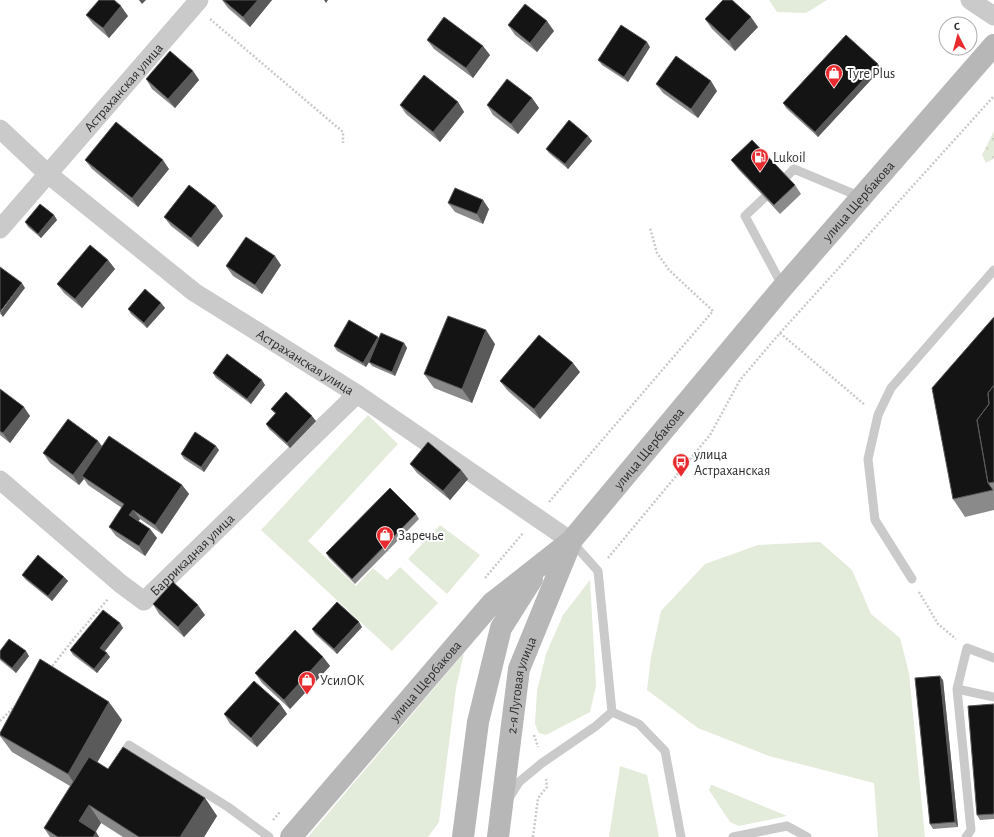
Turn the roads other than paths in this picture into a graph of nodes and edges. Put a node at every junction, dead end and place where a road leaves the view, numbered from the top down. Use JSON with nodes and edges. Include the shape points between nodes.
{"nodes":[{"id":1,"x":970,"y":0,"type":"edge"},
{"id":2,"x":197,"y":3,"type":"edge"},
{"id":3,"x":994,"y":16,"type":"edge"},
{"id":4,"x":994,"y":45,"type":"edge"},
{"id":5,"x":0,"y":129,"type":"edge"},
{"id":6,"x":48,"y":174,"type":"junction"},
{"id":7,"x":786,"y":177,"type":"edge"},
{"id":8,"x":861,"y":197,"type":"junction"},
{"id":9,"x":765,"y":198,"type":"edge"},
{"id":10,"x":0,"y":229,"type":"edge"},
{"id":11,"x":994,"y":270,"type":"edge"},
{"id":12,"x":783,"y":287,"type":"junction"},
{"id":13,"x":357,"y":394,"type":"junction"},
{"id":14,"x":0,"y":480,"type":"edge"},
{"id":15,"x":571,"y":541,"type":"junction"},
{"id":16,"x":540,"y":566,"type":"junction"},
{"id":17,"x":912,"y":579,"type":"road end"},
{"id":18,"x":994,"y":658,"type":"edge"},
{"id":19,"x":957,"y":689,"type":"junction"},
{"id":20,"x":994,"y":697,"type":"edge"},
{"id":21,"x":612,"y":712,"type":"junction"},
{"id":22,"x":116,"y":767,"type":"edge"},
{"id":23,"x":502,"y":811,"type":"junction"},
{"id":24,"x":266,"y":834,"type":"edge"},
{"id":25,"x":291,"y":837,"type":"edge"},
{"id":26,"x":463,"y":837,"type":"edge"},
{"id":27,"x":498,"y":837,"type":"edge"},
{"id":28,"x":681,"y":837,"type":"edge"},
{"id":29,"x":733,"y":837,"type":"edge"},
{"id":30,"x":807,"y":837,"type":"edge"},
{"id":31,"x":966,"y":837,"type":"edge"}],
"edges":[{"from":1,"to":3,"type":"street"},
{"from":2,"to":6,"type":"street","name":"Астраханская улица"},
{"from":4,"to":8,"type":"main road","name":"улица Щербакова"},
{"from":5,"to":6,"type":"street","name":"Астраханская улица"},
{"from":6,"to":10,"type":"street","name":"Астраханская улица"},
{"from":6,"to":13,"type":"street","name":"Астраханская улица","via":[[194,292]]},
{"from":7,"to":8,"type":"lane","via":[[794,169]]},
{"from":8,"to":12,"type":"main road","name":"улица Щербакова"},
{"from":9,"to":12,"type":"lane","via":[[745,216]]},
{"from":11,"to":17,"type":"lane","via":[[891,388],[878,415],[868,459],[874,520]]},
{"from":12,"to":15,"type":"main road","name":"улица Щербакова"},
{"from":13,"to":14,"type":"street","name":"Баррикадная улица","via":[[144,601]]},
{"from":13,"to":15,"type":"street","name":"Астраханская улица"},
{"from":15,"to":16,"type":"main road","name":"улица Щербакова"},
{"from":15,"to":21,"type":"lane","via":[[598,571]]},
{"from":15,"to":23,"type":"main road","name":"2-я Луговая улица","via":[[519,670]]},
{"from":16,"to":25,"type":"main road","name":"улица Щербакова","via":[[492,603]]},
{"from":16,"to":26,"type":"main road","via":[[501,628],[478,722]]},
{"from":18,"to":19,"type":"lane","via":[[967,648]]},
{"from":19,"to":20,"type":"lane"},
{"from":19,"to":31,"type":"lane","via":[[971,830]]},
{"from":21,"to":23,"type":"lane","via":[[519,782]]},
{"from":21,"to":28,"type":"lane","via":[[639,724],[665,751]]},
{"from":22,"to":24,"type":"lane","via":[[130,745]]},
{"from":23,"to":27,"type":"main road","name":"2-я Луговая улица"},
{"from":29,"to":30,"type":"lane","via":[[787,826]]}]}
